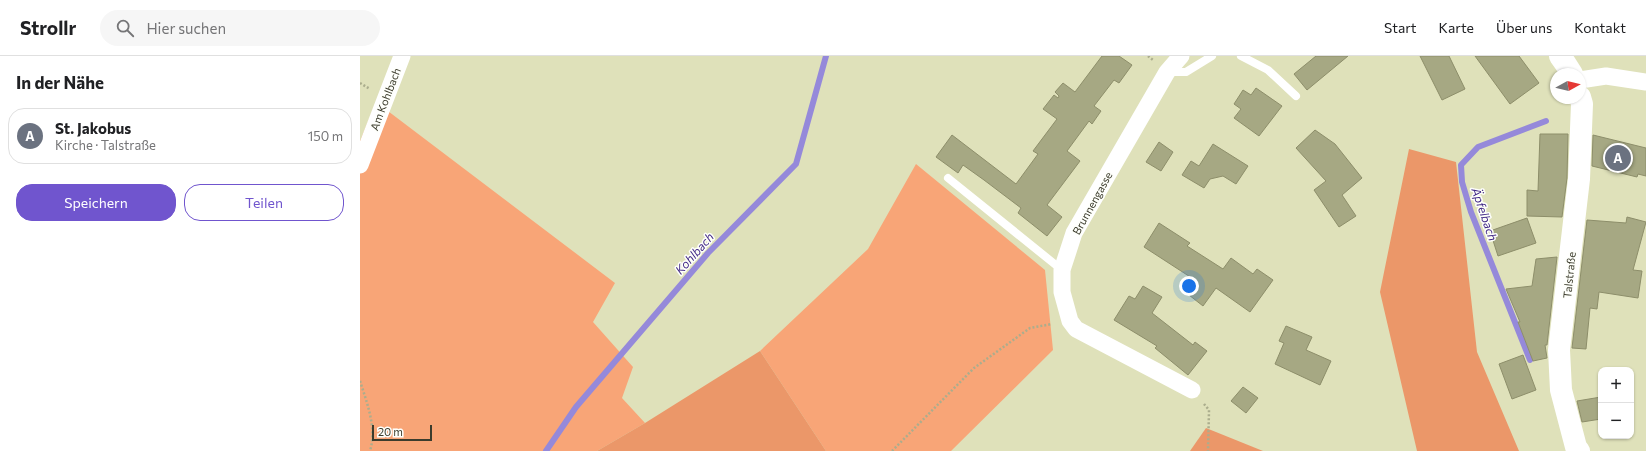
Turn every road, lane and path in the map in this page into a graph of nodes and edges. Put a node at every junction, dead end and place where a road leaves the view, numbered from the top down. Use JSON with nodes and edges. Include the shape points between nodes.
{"nodes":[{"id":1,"x":402,"y":56,"type":"edge"},
{"id":2,"x":1181,"y":56,"type":"edge"},
{"id":3,"x":1212,"y":56,"type":"edge"},
{"id":4,"x":1242,"y":56,"type":"edge"},
{"id":5,"x":1560,"y":56,"type":"edge"},
{"id":6,"x":1569,"y":68,"type":"edge"},
{"id":7,"x":1167,"y":72,"type":"junction"},
{"id":8,"x":1586,"y":79,"type":"edge"},
{"id":9,"x":1646,"y":82,"type":"edge"},
{"id":10,"x":1296,"y":96,"type":"dead end"},
{"id":11,"x":1582,"y":104,"type":"edge"},
{"id":12,"x":360,"y":165,"type":"edge"},
{"id":13,"x":948,"y":178,"type":"dead end"},
{"id":14,"x":1062,"y":270,"type":"junction"},
{"id":15,"x":1070,"y":321,"type":"junction"},
{"id":16,"x":360,"y":381,"type":"edge"},
{"id":17,"x":1192,"y":390,"type":"joint"},
{"id":18,"x":370,"y":451,"type":"edge"},
{"id":19,"x":892,"y":451,"type":"edge"},
{"id":20,"x":1208,"y":451,"type":"edge"},
{"id":21,"x":1579,"y":451,"type":"edge"}],
"edges":[{"from":1,"to":12,"type":"street","name":"Am Kohlbach"},
{"from":2,"to":7,"type":"street","name":"Brunnengasse"},
{"from":3,"to":7,"type":"lane","via":[[1186,72]]},
{"from":4,"to":10,"type":"lane","via":[[1268,70]]},
{"from":5,"to":6,"type":"street"},
{"from":7,"to":14,"type":"street","name":"Brunnengasse","via":[[1074,233]]},
{"from":8,"to":9,"type":"street","via":[[1606,76]]},
{"from":11,"to":21,"type":"street","name":"Talstraße","via":[[1579,179],[1559,350],[1560,390]]},
{"from":13,"to":14,"type":"lane"},
{"from":14,"to":15,"type":"street","name":"Brunnengasse","via":[[1062,292]]},
{"from":15,"to":17,"type":"street","via":[[1076,329]]},
{"from":15,"to":19,"type":"path","via":[[1030,328],[974,368]]},
{"from":16,"to":18,"type":"path","via":[[370,410],[373,441]]},
{"from":17,"to":20,"type":"path","via":[[1209,410]]}]}
